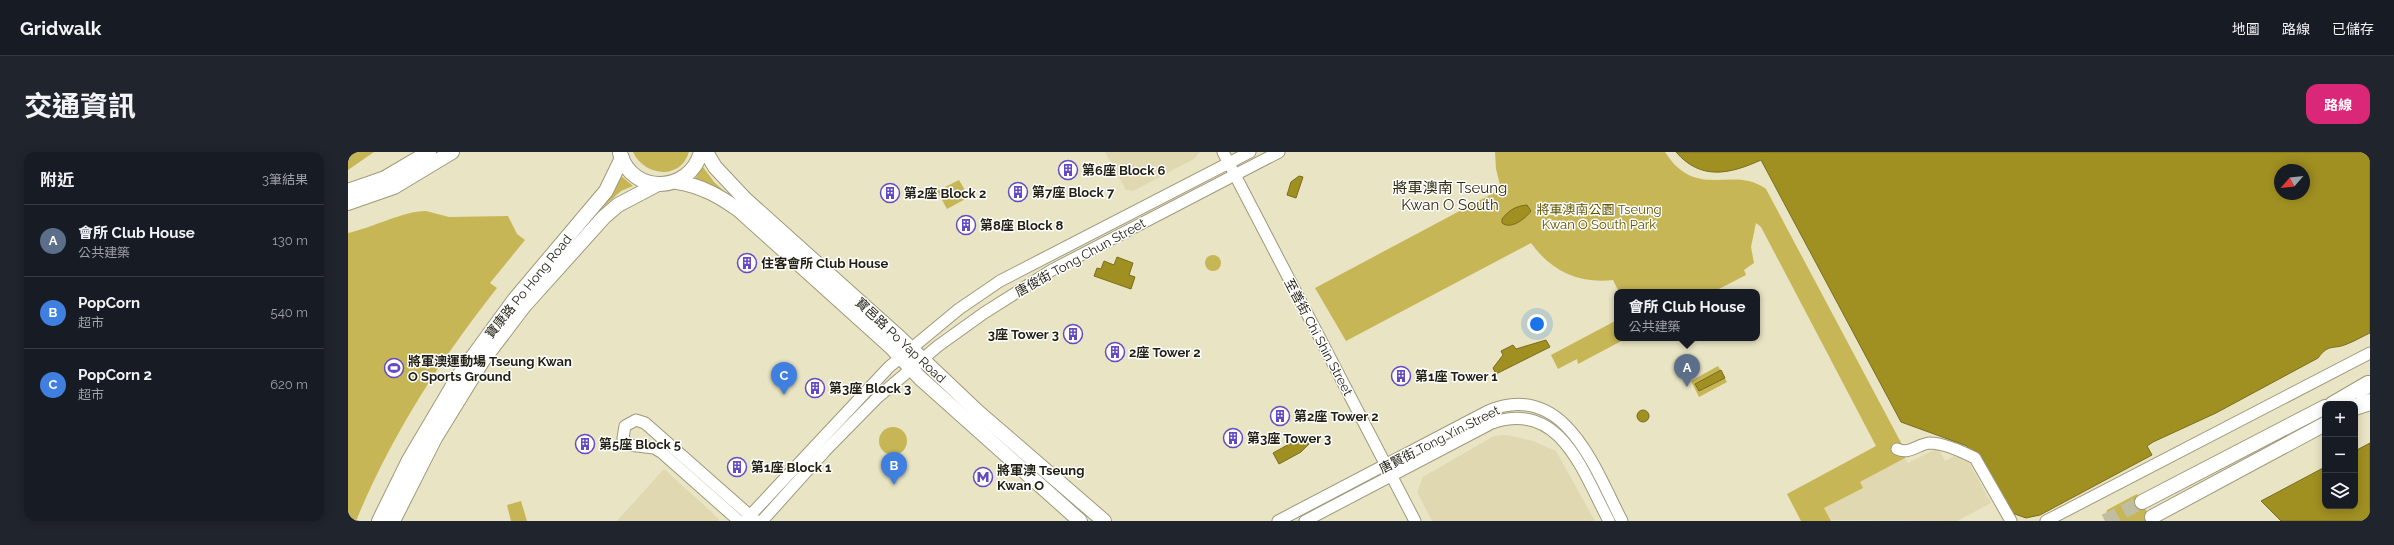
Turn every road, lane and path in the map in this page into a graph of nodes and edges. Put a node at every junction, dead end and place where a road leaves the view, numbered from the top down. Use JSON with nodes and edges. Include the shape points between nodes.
{"nodes":[{"id":1,"x":429,"y":152,"type":"edge"},
{"id":2,"x":452,"y":152,"type":"edge"},
{"id":3,"x":700,"y":152,"type":"edge"},
{"id":4,"x":706,"y":152,"type":"edge"},
{"id":5,"x":1223,"y":152,"type":"edge"},
{"id":6,"x":1250,"y":152,"type":"edge"},
{"id":7,"x":1279,"y":152,"type":"edge"},
{"id":8,"x":621,"y":155,"type":"edge"},
{"id":9,"x":1228,"y":163,"type":"junction"},
{"id":10,"x":1234,"y":175,"type":"junction"},
{"id":11,"x":677,"y":182,"type":"junction"},
{"id":12,"x":656,"y":185,"type":"junction"},
{"id":13,"x":348,"y":191,"type":"edge"},
{"id":14,"x":348,"y":203,"type":"edge"},
{"id":15,"x":1000,"y":281,"type":"junction"},
{"id":16,"x":1000,"y":302,"type":"junction"},
{"id":17,"x":905,"y":352,"type":"junction"},
{"id":18,"x":2370,"y":353,"type":"edge"},
{"id":19,"x":922,"y":359,"type":"junction"},
{"id":20,"x":910,"y":368,"type":"junction"},
{"id":21,"x":2367,"y":388,"type":"edge"},
{"id":22,"x":2339,"y":401,"type":"edge"},
{"id":23,"x":2358,"y":402,"type":"edge"},
{"id":24,"x":2370,"y":402,"type":"edge"},
{"id":25,"x":2358,"y":405,"type":"edge"},
{"id":26,"x":2322,"y":410,"type":"edge"},
{"id":27,"x":2322,"y":426,"type":"edge"},
{"id":28,"x":1897,"y":449,"type":"dead end"},
{"id":29,"x":1385,"y":465,"type":"junction"},
{"id":30,"x":1391,"y":476,"type":"junction"},
{"id":31,"x":2142,"y":502,"type":"tunnel mouth"},
{"id":32,"x":2152,"y":517,"type":"dead end"},
{"id":33,"x":750,"y":519,"type":"edge"},
{"id":34,"x":379,"y":521,"type":"edge"},
{"id":35,"x":393,"y":521,"type":"edge"},
{"id":36,"x":739,"y":521,"type":"edge"},
{"id":37,"x":762,"y":521,"type":"edge"},
{"id":38,"x":1080,"y":521,"type":"edge"},
{"id":39,"x":1104,"y":521,"type":"edge"},
{"id":40,"x":1278,"y":521,"type":"edge"},
{"id":41,"x":1305,"y":521,"type":"edge"},
{"id":42,"x":1415,"y":521,"type":"edge"},
{"id":43,"x":1609,"y":521,"type":"edge"},
{"id":44,"x":1622,"y":521,"type":"edge"},
{"id":45,"x":2011,"y":521,"type":"edge"},
{"id":46,"x":2046,"y":521,"type":"edge"}],
"edges":[{"from":1,"to":13,"type":"main road","via":[[375,182]]},
{"from":2,"to":14,"type":"main road","via":[[394,187]]},
{"from":3,"to":11,"type":"main road","via":[[690,172]]},
{"from":4,"to":17,"type":"main road","name":"寶邑路 Po Yap Road","via":[[715,167],[745,199]]},
{"from":5,"to":9,"type":"street","name":"至善街 Chi Shin Street"},
{"from":6,"to":9,"type":"street","name":"唐俊街 Tong Chun Street"},
{"from":7,"to":10,"type":"street","name":"唐俊街 Tong Chun Street"},
{"from":8,"to":12,"type":"main road","via":[[635,176]]},
{"from":8,"to":34,"type":"main road","name":"寶康路 Po Hong Road","via":[[606,191],[515,299],[458,377],[409,460]]},
{"from":9,"to":10,"type":"street","name":"至善街 Chi Shin Street"},
{"from":9,"to":15,"type":"street","name":"唐俊街 Tong Chun Street"},
{"from":10,"to":16,"type":"street","name":"唐俊街 Tong Chun Street","via":[[1052,270]]},
{"from":10,"to":29,"type":"street","name":"至善街 Chi Shin Street"},
{"from":11,"to":12,"type":"main road","name":"寶邑路 Po Yap Road"},
{"from":11,"to":17,"type":"main road","name":"寶邑路 Po Yap Road","via":[[697,185],[718,195],[739,210]]},
{"from":12,"to":35,"type":"main road","name":"寶康路 Po Hong Road","via":[[618,205],[604,217],[504,331],[450,410]]},
{"from":15,"to":16,"type":"street","via":[[1003,294]]},
{"from":15,"to":17,"type":"street","name":"唐俊街 Tong Chun Street","via":[[959,309]]},
{"from":16,"to":19,"type":"street","name":"唐俊街 Tong Chun Street"},
{"from":17,"to":19,"type":"main road","name":"寶邑路 Po Yap Road"},
{"from":17,"to":20,"type":"main road","name":"寶邑路 Po Yap Road"},
{"from":17,"to":33,"type":"street","name":"唐俊街 Tong Chun Street","via":[[840,417]]},
{"from":18,"to":46,"type":"street"},
{"from":19,"to":20,"type":"street","name":"唐俊街 Tong Chun Street"},
{"from":19,"to":39,"type":"main road","name":"寶邑路 Po Yap Road","via":[[978,412]]},
{"from":20,"to":37,"type":"street","name":"唐俊街 Tong Chun Street","via":[[878,396]]},
{"from":20,"to":38,"type":"main road","name":"寶邑路 Po Yap Road"},
{"from":21,"to":22,"type":"main road"},
{"from":21,"to":23,"type":"main road"},
{"from":24,"to":25,"type":"highway"},
{"from":26,"to":31,"type":"main road"},
{"from":27,"to":32,"type":"main road"},
{"from":28,"to":45,"type":"street","via":[[1907,452],[1932,443],[1975,458]]},
{"from":29,"to":30,"type":"street","name":"至善街 Chi Shin Street"},
{"from":29,"to":40,"type":"street","name":"唐賢街 Tong Yin Street"},
{"from":29,"to":44,"type":"street","name":"唐賢街 Tong Yin Street","via":[[1496,408],[1530,406],[1555,415],[1574,433]]},
{"from":30,"to":41,"type":"street","name":"唐賢街 Tong Yin Street"},
{"from":30,"to":42,"type":"street","name":"至善街 Chi Shin Street"},
{"from":30,"to":43,"type":"street","name":"唐賢街 Tong Yin Street","via":[[1492,423],[1506,419],[1528,419],[1548,426],[1564,441]]},
{"from":33,"to":36,"type":"street","via":[[645,423],[636,420],[625,426],[623,438],[629,446],[654,448],[661,452]]}]}
